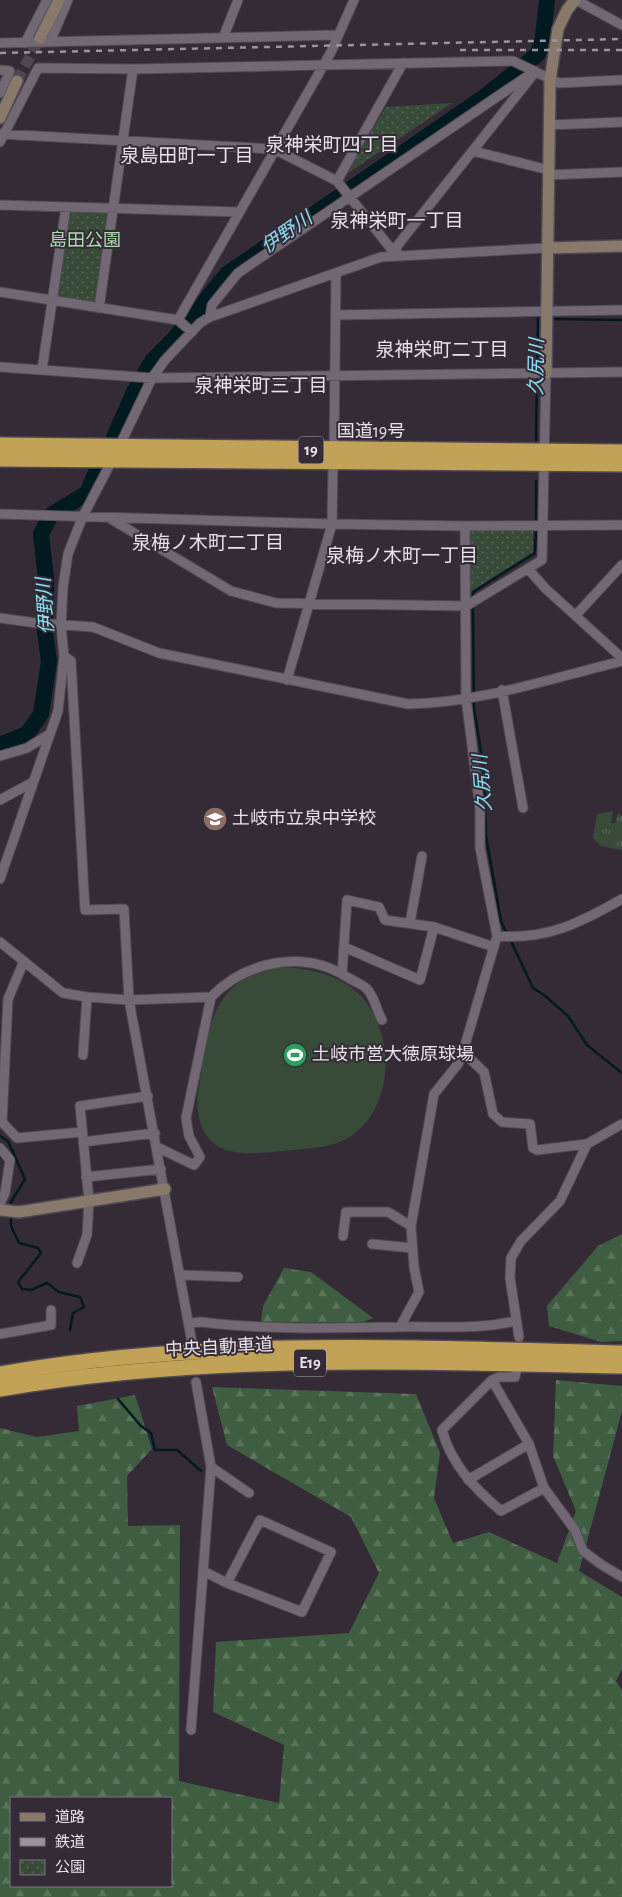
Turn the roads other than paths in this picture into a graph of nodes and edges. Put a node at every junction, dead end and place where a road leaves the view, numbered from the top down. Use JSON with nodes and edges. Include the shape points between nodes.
{"nodes":[{"id":1,"x":47,"y":0,"type":"edge"},
{"id":2,"x":59,"y":0,"type":"edge"},
{"id":3,"x":68,"y":0,"type":"edge"},
{"id":4,"x":238,"y":0,"type":"edge"},
{"id":5,"x":354,"y":0,"type":"edge"},
{"id":6,"x":575,"y":0,"type":"edge"},
{"id":7,"x":622,"y":26,"type":"edge"},
{"id":8,"x":338,"y":35,"type":"junction"},
{"id":9,"x":223,"y":38,"type":"junction"},
{"id":10,"x":45,"y":40,"type":"junction"},
{"id":11,"x":0,"y":43,"type":"edge"},
{"id":12,"x":26,"y":43,"type":"junction"},
{"id":13,"x":403,"y":63,"type":"junction"},
{"id":14,"x":322,"y":64,"type":"junction"},
{"id":15,"x":133,"y":69,"type":"junction"},
{"id":16,"x":0,"y":70,"type":"edge"},
{"id":17,"x":535,"y":71,"type":"junction"},
{"id":18,"x":550,"y":80,"type":"junction"},
{"id":19,"x":622,"y":80,"type":"edge"},
{"id":20,"x":17,"y":81,"type":"tunnel mouth"},
{"id":21,"x":0,"y":93,"type":"edge"},
{"id":22,"x":0,"y":118,"type":"edge"},
{"id":23,"x":622,"y":122,"type":"edge"},
{"id":24,"x":549,"y":125,"type":"junction"},
{"id":25,"x":1,"y":137,"type":"edge"},
{"id":26,"x":123,"y":141,"type":"junction"},
{"id":27,"x":274,"y":149,"type":"junction"},
{"id":28,"x":473,"y":151,"type":"junction"},
{"id":29,"x":548,"y":172,"type":"junction"},
{"id":30,"x":622,"y":172,"type":"edge"},
{"id":31,"x":337,"y":181,"type":"junction"},
{"id":32,"x":349,"y":196,"type":"junction"},
{"id":33,"x":0,"y":205,"type":"edge"},
{"id":34,"x":66,"y":207,"type":"junction"},
{"id":35,"x":114,"y":209,"type":"junction"},
{"id":36,"x":239,"y":212,"type":"junction"},
{"id":37,"x":622,"y":246,"type":"edge"},
{"id":38,"x":547,"y":248,"type":"junction"},
{"id":39,"x":396,"y":255,"type":"junction"},
{"id":40,"x":336,"y":273,"type":"junction"},
{"id":41,"x":0,"y":292,"type":"edge"},
{"id":42,"x":52,"y":301,"type":"junction"},
{"id":43,"x":99,"y":308,"type":"junction"},
{"id":44,"x":622,"y":310,"type":"edge"},
{"id":45,"x":547,"y":312,"type":"junction"},
{"id":46,"x":336,"y":315,"type":"junction"},
{"id":47,"x":210,"y":317,"type":"junction"},
{"id":48,"x":178,"y":320,"type":"junction"},
{"id":49,"x":192,"y":332,"type":"junction"},
{"id":50,"x":0,"y":367,"type":"edge"},
{"id":51,"x":42,"y":370,"type":"junction"},
{"id":52,"x":622,"y":372,"type":"edge"},
{"id":53,"x":546,"y":373,"type":"junction"},
{"id":54,"x":335,"y":376,"type":"junction"},
{"id":55,"x":152,"y":378,"type":"junction"},
{"id":56,"x":0,"y":445,"type":"edge"},
{"id":57,"x":119,"y":448,"type":"junction"},
{"id":58,"x":622,"y":452,"type":"edge"},
{"id":59,"x":333,"y":456,"type":"junction"},
{"id":60,"x":543,"y":457,"type":"junction"},
{"id":61,"x":0,"y":459,"type":"edge"},
{"id":62,"x":112,"y":461,"type":"junction"},
{"id":63,"x":622,"y":464,"type":"edge"},
{"id":64,"x":0,"y":514,"type":"edge"},
{"id":65,"x":82,"y":518,"type":"junction"},
{"id":66,"x":111,"y":519,"type":"junction"},
{"id":67,"x":332,"y":524,"type":"junction"},
{"id":68,"x":544,"y":525,"type":"junction"},
{"id":69,"x":622,"y":525,"type":"edge"},
{"id":70,"x":465,"y":526,"type":"junction"},
{"id":71,"x":622,"y":565,"type":"edge"},
{"id":72,"x":528,"y":569,"type":"junction"},
{"id":73,"x":309,"y":604,"type":"junction"},
{"id":74,"x":466,"y":606,"type":"junction"},
{"id":75,"x":576,"y":615,"type":"junction"},
{"id":76,"x":0,"y":618,"type":"edge"},
{"id":77,"x":57,"y":625,"type":"junction"},
{"id":78,"x":64,"y":656,"type":"junction"},
{"id":79,"x":622,"y":659,"type":"edge"},
{"id":80,"x":287,"y":680,"type":"junction"},
{"id":81,"x":502,"y":690,"type":"junction"},
{"id":82,"x":466,"y":698,"type":"junction"},
{"id":83,"x":48,"y":735,"type":"junction"},
{"id":84,"x":1,"y":756,"type":"edge"},
{"id":85,"x":34,"y":782,"type":"junction"},
{"id":86,"x":0,"y":800,"type":"edge"},
{"id":87,"x":523,"y":808,"type":"dead end"},
{"id":88,"x":422,"y":856,"type":"dead end"},
{"id":89,"x":0,"y":879,"type":"edge"},
{"id":90,"x":622,"y":899,"type":"edge"},
{"id":91,"x":410,"y":923,"type":"junction"},
{"id":92,"x":434,"y":927,"type":"junction"},
{"id":93,"x":504,"y":936,"type":"junction"},
{"id":94,"x":0,"y":942,"type":"edge"},
{"id":95,"x":344,"y":947,"type":"junction"},
{"id":96,"x":494,"y":947,"type":"junction"},
{"id":97,"x":24,"y":961,"type":"junction"},
{"id":98,"x":342,"y":974,"type":"junction"},
{"id":99,"x":211,"y":997,"type":"junction"},
{"id":100,"x":87,"y":998,"type":"junction"},
{"id":101,"x":130,"y":1000,"type":"junction"},
{"id":102,"x":382,"y":1020,"type":"dead end"},
{"id":103,"x":463,"y":1052,"type":"junction"},
{"id":104,"x":84,"y":1055,"type":"dead end"},
{"id":105,"x":148,"y":1096,"type":"junction"},
{"id":106,"x":622,"y":1124,"type":"edge"},
{"id":107,"x":82,"y":1132,"type":"junction"},
{"id":108,"x":155,"y":1133,"type":"junction"},
{"id":109,"x":83,"y":1142,"type":"junction"},
{"id":110,"x":588,"y":1144,"type":"junction"},
{"id":111,"x":157,"y":1147,"type":"junction"},
{"id":112,"x":0,"y":1148,"type":"edge"},
{"id":113,"x":161,"y":1169,"type":"junction"},
{"id":114,"x":86,"y":1177,"type":"junction"},
{"id":115,"x":165,"y":1189,"type":"junction"},
{"id":116,"x":89,"y":1201,"type":"junction"},
{"id":117,"x":1,"y":1209,"type":"edge"},
{"id":118,"x":411,"y":1226,"type":"junction"},
{"id":119,"x":343,"y":1236,"type":"dead end"},
{"id":120,"x":372,"y":1244,"type":"dead end"},
{"id":121,"x":412,"y":1248,"type":"junction"},
{"id":122,"x":78,"y":1263,"type":"dead end"},
{"id":123,"x":181,"y":1275,"type":"junction"},
{"id":124,"x":238,"y":1277,"type":"dead end"},
{"id":125,"x":51,"y":1310,"type":"dead end"},
{"id":126,"x":515,"y":1321,"type":"junction"},
{"id":127,"x":190,"y":1323,"type":"junction"},
{"id":128,"x":400,"y":1327,"type":"junction"},
{"id":129,"x":0,"y":1334,"type":"edge"},
{"id":130,"x":519,"y":1337,"type":"dead end"},
{"id":131,"x":192,"y":1343,"type":"dead end"},
{"id":132,"x":622,"y":1353,"type":"edge"},
{"id":133,"x":622,"y":1366,"type":"edge"},
{"id":134,"x":517,"y":1369,"type":"dead end"},
{"id":135,"x":0,"y":1374,"type":"edge"},
{"id":136,"x":492,"y":1380,"type":"junction"},
{"id":137,"x":196,"y":1382,"type":"dead end"},
{"id":138,"x":0,"y":1390,"type":"edge"},
{"id":139,"x":529,"y":1444,"type":"junction"},
{"id":140,"x":211,"y":1467,"type":"junction"},
{"id":141,"x":468,"y":1480,"type":"junction"},
{"id":142,"x":544,"y":1488,"type":"junction"},
{"id":143,"x":249,"y":1493,"type":"dead end"},
{"id":144,"x":203,"y":1571,"type":"junction"},
{"id":145,"x":622,"y":1577,"type":"edge"},
{"id":146,"x":227,"y":1584,"type":"junction"},
{"id":147,"x":192,"y":1730,"type":"dead end"}],
"edges":[{"from":1,"to":12,"type":"street"},
{"from":2,"to":10,"type":"street"},
{"from":3,"to":10,"type":"street"},
{"from":4,"to":9,"type":"street"},
{"from":5,"to":8,"type":"street"},
{"from":6,"to":7,"type":"street"},
{"from":6,"to":18,"type":"street","via":[[558,29]]},
{"from":8,"to":9,"type":"street"},
{"from":8,"to":14,"type":"street"},
{"from":9,"to":10,"type":"street"},
{"from":10,"to":12,"type":"street"},
{"from":11,"to":12,"type":"street"},
{"from":13,"to":14,"type":"street"},
{"from":13,"to":17,"type":"street","via":[[514,61]]},
{"from":13,"to":31,"type":"street"},
{"from":14,"to":15,"type":"street"},
{"from":14,"to":27,"type":"street"},
{"from":15,"to":25,"type":"street","via":[[38,68]]},
{"from":15,"to":26,"type":"street"},
{"from":16,"to":21,"type":"street","via":[[10,70]]},
{"from":17,"to":18,"type":"street"},
{"from":17,"to":28,"type":"street"},
{"from":17,"to":32,"type":"street"},
{"from":18,"to":19,"type":"street","via":[[559,83]]},
{"from":18,"to":24,"type":"street"},
{"from":20,"to":22,"type":"street"},
{"from":23,"to":24,"type":"street"},
{"from":24,"to":29,"type":"street"},
{"from":25,"to":26,"type":"street"},
{"from":26,"to":27,"type":"street"},
{"from":26,"to":35,"type":"street"},
{"from":27,"to":31,"type":"street"},
{"from":27,"to":36,"type":"street"},
{"from":28,"to":29,"type":"street"},
{"from":28,"to":39,"type":"street","via":[[397,246]]},
{"from":29,"to":30,"type":"street"},
{"from":29,"to":38,"type":"street"},
{"from":31,"to":32,"type":"street"},
{"from":32,"to":39,"type":"street"},
{"from":32,"to":47,"type":"street","via":[[238,273],[212,306]]},
{"from":33,"to":34,"type":"street"},
{"from":34,"to":35,"type":"street"},
{"from":34,"to":42,"type":"street"},
{"from":35,"to":36,"type":"street"},
{"from":35,"to":43,"type":"street"},
{"from":36,"to":48,"type":"street"},
{"from":37,"to":38,"type":"street"},
{"from":38,"to":39,"type":"street"},
{"from":38,"to":45,"type":"street"},
{"from":39,"to":40,"type":"street"},
{"from":40,"to":46,"type":"street"},
{"from":40,"to":47,"type":"street"},
{"from":41,"to":42,"type":"street"},
{"from":42,"to":43,"type":"street"},
{"from":42,"to":51,"type":"street"},
{"from":43,"to":48,"type":"street"},
{"from":44,"to":45,"type":"street"},
{"from":45,"to":46,"type":"street"},
{"from":45,"to":53,"type":"street"},
{"from":46,"to":54,"type":"street"},
{"from":47,"to":49,"type":"street"},
{"from":48,"to":49,"type":"street"},
{"from":49,"to":55,"type":"street"},
{"from":50,"to":51,"type":"street"},
{"from":51,"to":55,"type":"street"},
{"from":52,"to":53,"type":"street"},
{"from":53,"to":54,"type":"street"},
{"from":53,"to":60,"type":"street"},
{"from":54,"to":55,"type":"street"},
{"from":54,"to":59,"type":"street"},
{"from":55,"to":57,"type":"street"},
{"from":56,"to":57,"type":"highway","name":"国道19号","number":"19"},
{"from":57,"to":59,"type":"highway","name":"国道19号","number":"19"},
{"from":57,"to":62,"type":"street"},
{"from":58,"to":60,"type":"highway","name":"国道19号","number":"19"},
{"from":59,"to":60,"type":"highway","name":"国道19号","number":"19"},
{"from":59,"to":62,"type":"highway","name":"国道19号","number":"19"},
{"from":59,"to":67,"type":"street"},
{"from":60,"to":63,"type":"highway","name":"国道19号","number":"19"},
{"from":60,"to":68,"type":"street"},
{"from":61,"to":62,"type":"highway","name":"国道19号","number":"19"},
{"from":62,"to":65,"type":"street"},
{"from":64,"to":65,"type":"street"},
{"from":65,"to":66,"type":"street"},
{"from":65,"to":77,"type":"street","via":[[68,554]]},
{"from":66,"to":67,"type":"street"},
{"from":66,"to":73,"type":"street","via":[[231,591],[276,603]]},
{"from":67,"to":70,"type":"street"},
{"from":67,"to":73,"type":"street"},
{"from":68,"to":69,"type":"street"},
{"from":68,"to":70,"type":"street"},
{"from":68,"to":72,"type":"street","via":[[542,560]]},
{"from":70,"to":74,"type":"street"},
{"from":71,"to":75,"type":"street"},
{"from":72,"to":74,"type":"street"},
{"from":72,"to":75,"type":"street"},
{"from":73,"to":74,"type":"street"},
{"from":73,"to":80,"type":"street"},
{"from":74,"to":82,"type":"street"},
{"from":75,"to":79,"type":"street"},
{"from":76,"to":77,"type":"street"},
{"from":77,"to":78,"type":"street"},
{"from":77,"to":80,"type":"street","via":[[93,627],[158,653]]},
{"from":78,"to":83,"type":"street","via":[[58,711]]},
{"from":78,"to":101,"type":"street","via":[[71,660],[85,910],[124,909]]},
{"from":79,"to":81,"type":"street"},
{"from":80,"to":82,"type":"street","via":[[408,704]]},
{"from":81,"to":82,"type":"street"},
{"from":81,"to":87,"type":"street"},
{"from":82,"to":93,"type":"street","via":[[480,809],[480,848]]},
{"from":83,"to":84,"type":"street","via":[[27,748]]},
{"from":83,"to":85,"type":"street"},
{"from":85,"to":86,"type":"street"},
{"from":85,"to":89,"type":"street"},
{"from":88,"to":91,"type":"street"},
{"from":90,"to":93,"type":"street","via":[[570,927],[550,933]]},
{"from":91,"to":92,"type":"street"},
{"from":91,"to":95,"type":"street","via":[[385,920],[379,907],[347,900]]},
{"from":92,"to":95,"type":"street","via":[[420,980]]},
{"from":92,"to":96,"type":"street"},
{"from":93,"to":96,"type":"street"},
{"from":94,"to":97,"type":"street"},
{"from":95,"to":98,"type":"street"},
{"from":96,"to":103,"type":"street"},
{"from":97,"to":100,"type":"street","via":[[63,993]]},
{"from":97,"to":107,"type":"street","via":[[8,999],[2,1122],[17,1138]]},
{"from":98,"to":99,"type":"street","via":[[313,963],[286,961],[256,967],[232,979]]},
{"from":98,"to":102,"type":"street","via":[[367,989]]},
{"from":99,"to":101,"type":"street"},
{"from":99,"to":111,"type":"street","via":[[186,1118],[189,1136],[200,1157],[194,1166]]},
{"from":100,"to":101,"type":"street"},
{"from":100,"to":104,"type":"street"},
{"from":101,"to":105,"type":"street"},
{"from":103,"to":110,"type":"street","via":[[484,1072],[493,1114],[502,1122],[530,1124],[533,1148],[558,1149]]},
{"from":103,"to":118,"type":"street","via":[[458,1064],[434,1094]]},
{"from":105,"to":107,"type":"street","via":[[80,1106]]},
{"from":105,"to":108,"type":"street"},
{"from":106,"to":110,"type":"street"},
{"from":107,"to":109,"type":"street"},
{"from":108,"to":109,"type":"street"},
{"from":108,"to":111,"type":"street"},
{"from":109,"to":114,"type":"street"},
{"from":110,"to":126,"type":"street","via":[[560,1201],[514,1250],[510,1278]]},
{"from":111,"to":113,"type":"street"},
{"from":112,"to":117,"type":"street","via":[[10,1160]]},
{"from":113,"to":114,"type":"street"},
{"from":113,"to":115,"type":"street"},
{"from":114,"to":116,"type":"street"},
{"from":115,"to":116,"type":"street"},
{"from":115,"to":123,"type":"street"},
{"from":116,"to":117,"type":"street","via":[[19,1212]]},
{"from":116,"to":122,"type":"street","via":[[87,1234]]},
{"from":118,"to":119,"type":"street","via":[[388,1212],[346,1212]]},
{"from":118,"to":121,"type":"street"},
{"from":120,"to":121,"type":"street"},
{"from":121,"to":128,"type":"street","via":[[419,1292]]},
{"from":123,"to":124,"type":"street"},
{"from":123,"to":127,"type":"street"},
{"from":125,"to":129,"type":"street","via":[[51,1325]]},
{"from":126,"to":128,"type":"street","via":[[494,1326]]},
{"from":126,"to":130,"type":"street"},
{"from":127,"to":128,"type":"street","via":[[264,1329]]},
{"from":127,"to":131,"type":"street"},
{"from":132,"to":135,"type":"highway","name":"中央自動車道","number":"E19","via":[[304,1347],[110,1359]]},
{"from":133,"to":138,"type":"highway","name":"中央自動車道","number":"E19","via":[[388,1362],[195,1367]]},
{"from":134,"to":136,"type":"street","via":[[514,1377]]},
{"from":136,"to":139,"type":"street"},
{"from":136,"to":141,"type":"street","via":[[442,1430],[446,1445]]},
{"from":137,"to":140,"type":"street"},
{"from":139,"to":141,"type":"street"},
{"from":139,"to":142,"type":"street"},
{"from":140,"to":143,"type":"street"},
{"from":140,"to":144,"type":"street"},
{"from":141,"to":142,"type":"street","via":[[501,1511]]},
{"from":142,"to":145,"type":"street","via":[[575,1530],[583,1551]]},
{"from":144,"to":146,"type":"street"},
{"from":144,"to":147,"type":"street"},
{"from":146,"to":146,"type":"street","via":[[302,1612],[331,1552],[260,1520]]}]}
